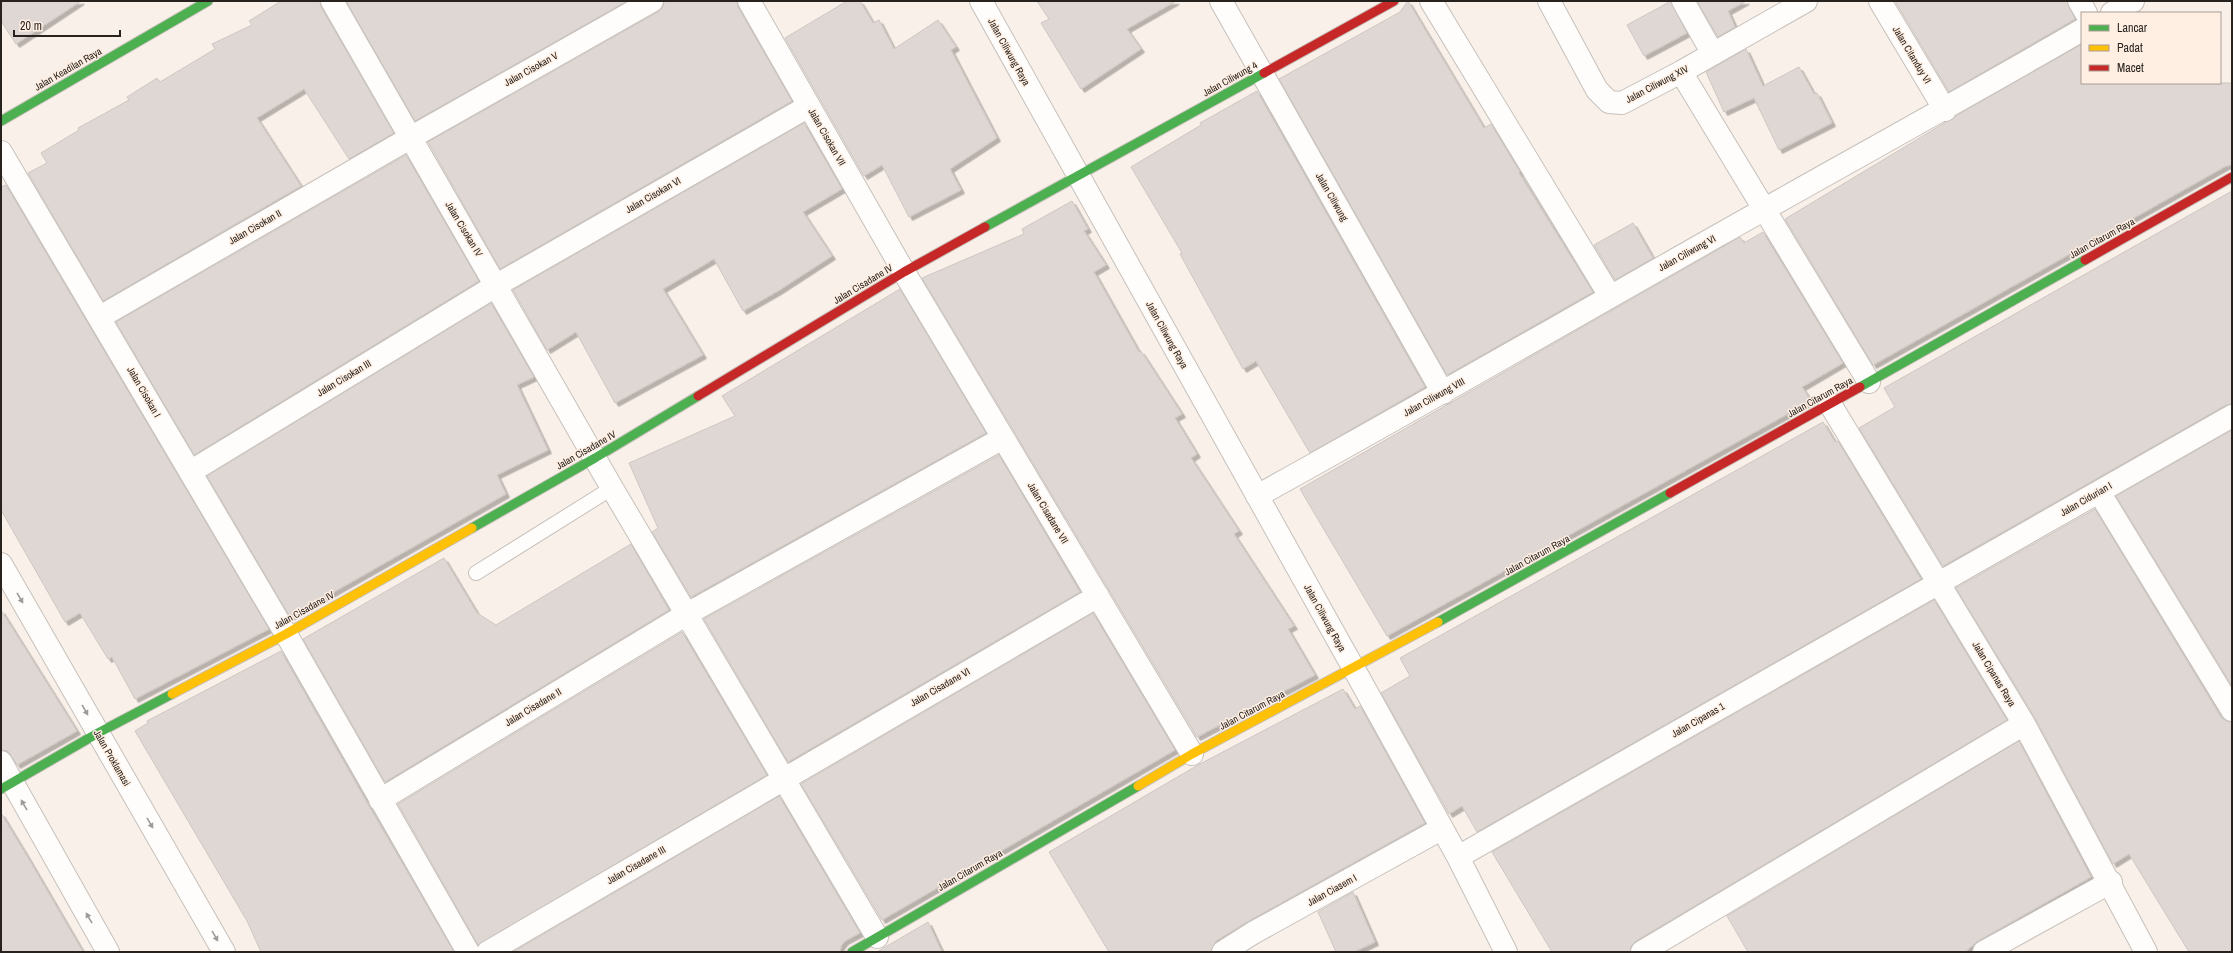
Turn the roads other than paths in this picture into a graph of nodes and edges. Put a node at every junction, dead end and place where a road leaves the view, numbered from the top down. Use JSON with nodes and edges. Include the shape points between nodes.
{"nodes":[{"id":1,"x":208,"y":1,"type":"edge"},
{"id":2,"x":332,"y":1,"type":"edge"},
{"id":3,"x":652,"y":1,"type":"edge"},
{"id":4,"x":750,"y":1,"type":"edge"},
{"id":5,"x":981,"y":1,"type":"edge"},
{"id":6,"x":1221,"y":1,"type":"edge"},
{"id":7,"x":1394,"y":1,"type":"edge"},
{"id":8,"x":1431,"y":1,"type":"edge"},
{"id":9,"x":1549,"y":1,"type":"edge"},
{"id":10,"x":1683,"y":1,"type":"edge"},
{"id":11,"x":1806,"y":1,"type":"edge"},
{"id":12,"x":1880,"y":1,"type":"edge"},
{"id":13,"x":2079,"y":1,"type":"edge"},
{"id":14,"x":2133,"y":1,"type":"edge"},
{"id":15,"x":2085,"y":12,"type":"edge"},
{"id":16,"x":2114,"y":12,"type":"edge"},
{"id":17,"x":2081,"y":31,"type":"edge"},
{"id":18,"x":1713,"y":54,"type":"junction"},
{"id":19,"x":1681,"y":72,"type":"junction"},
{"id":20,"x":1262,"y":74,"type":"junction"},
{"id":21,"x":809,"y":106,"type":"junction"},
{"id":22,"x":1945,"y":110,"type":"junction"},
{"id":23,"x":2,"y":117,"type":"edge"},
{"id":24,"x":410,"y":138,"type":"junction"},
{"id":25,"x":1,"y":152,"type":"edge"},
{"id":26,"x":1078,"y":176,"type":"junction"},
{"id":27,"x":2232,"y":177,"type":"edge"},
{"id":28,"x":1764,"y":209,"type":"junction"},
{"id":29,"x":904,"y":272,"type":"junction"},
{"id":30,"x":497,"y":285,"type":"junction"},
{"id":31,"x":1610,"y":296,"type":"junction"},
{"id":32,"x":100,"y":317,"type":"junction"},
{"id":33,"x":1869,"y":382,"type":"junction"},
{"id":34,"x":1443,"y":393,"type":"junction"},
{"id":35,"x":1830,"y":404,"type":"junction"},
{"id":36,"x":2232,"y":416,"type":"edge"},
{"id":37,"x":1003,"y":438,"type":"junction"},
{"id":38,"x":595,"y":458,"type":"junction"},
{"id":39,"x":190,"y":472,"type":"junction"},
{"id":40,"x":612,"y":488,"type":"junction"},
{"id":41,"x":2099,"y":492,"type":"junction"},
{"id":42,"x":1257,"y":496,"type":"junction"},
{"id":43,"x":1,"y":564,"type":"edge"},
{"id":44,"x":476,"y":573,"type":"dead end"},
{"id":45,"x":1940,"y":583,"type":"junction"},
{"id":46,"x":1098,"y":596,"type":"junction"},
{"id":47,"x":686,"y":614,"type":"junction"},
{"id":48,"x":286,"y":634,"type":"junction"},
{"id":49,"x":1354,"y":669,"type":"junction"},
{"id":50,"x":2232,"y":710,"type":"edge"},
{"id":51,"x":2024,"y":724,"type":"junction"},
{"id":52,"x":98,"y":733,"type":"junction"},
{"id":53,"x":1192,"y":754,"type":"junction"},
{"id":54,"x":1,"y":762,"type":"edge"},
{"id":55,"x":783,"y":779,"type":"junction"},
{"id":56,"x":6,"y":786,"type":"edge"},
{"id":57,"x":380,"y":800,"type":"junction"},
{"id":58,"x":1441,"y":829,"type":"junction"},
{"id":59,"x":1458,"y":857,"type":"junction"},
{"id":60,"x":2110,"y":882,"type":"junction"},
{"id":61,"x":863,"y":947,"type":"edge"},
{"id":62,"x":108,"y":952,"type":"edge"},
{"id":63,"x":224,"y":952,"type":"edge"},
{"id":64,"x":468,"y":952,"type":"edge"},
{"id":65,"x":488,"y":952,"type":"edge"},
{"id":66,"x":1223,"y":952,"type":"edge"},
{"id":67,"x":1506,"y":952,"type":"edge"},
{"id":68,"x":1642,"y":952,"type":"edge"},
{"id":69,"x":1984,"y":952,"type":"edge"},
{"id":70,"x":2146,"y":952,"type":"edge"}],
"edges":[{"from":1,"to":23,"type":"street","name":"Jalan Keadilan Raya"},
{"from":2,"to":24,"type":"street","name":"Jalan Cisokan IV"},
{"from":3,"to":24,"type":"street","name":"Jalan Cisokan V"},
{"from":4,"to":21,"type":"street","name":"Jalan Cisokan VII"},
{"from":5,"to":26,"type":"street","name":"Jalan Ciliwung Raya"},
{"from":6,"to":20,"type":"street","name":"Jalan Ciliwung"},
{"from":7,"to":20,"type":"street","name":"Jalan Ciliwung 4"},
{"from":8,"to":31,"type":"street"},
{"from":9,"to":19,"type":"street","name":"Jalan Ciliwung XIV","via":[[1597,90],[1609,102],[1622,103]]},
{"from":10,"to":18,"type":"street"},
{"from":11,"to":18,"type":"street","name":"Jalan Ciliwung XIV"},
{"from":12,"to":22,"type":"street","name":"Jalan Citanduy VI"},
{"from":13,"to":15,"type":"street"},
{"from":14,"to":16,"type":"street"},
{"from":17,"to":22,"type":"street","name":"Jalan Ciliwung VI"},
{"from":18,"to":19,"type":"street","name":"Jalan Ciliwung XIV"},
{"from":19,"to":28,"type":"street"},
{"from":20,"to":26,"type":"street","name":"Jalan Ciliwung 4"},
{"from":20,"to":34,"type":"street","name":"Jalan Ciliwung"},
{"from":21,"to":29,"type":"street","name":"Jalan Cisokan VII"},
{"from":21,"to":30,"type":"street","name":"Jalan Cisokan VI"},
{"from":22,"to":28,"type":"street","name":"Jalan Ciliwung VI"},
{"from":24,"to":30,"type":"street","name":"Jalan Cisokan IV"},
{"from":24,"to":32,"type":"street","name":"Jalan Cisokan II"},
{"from":25,"to":32,"type":"street","name":"Jalan Cisokan I"},
{"from":26,"to":29,"type":"street","name":"Jalan Cisadane IV"},
{"from":26,"to":42,"type":"street","name":"Jalan Ciliwung Raya"},
{"from":27,"to":33,"type":"street","name":"Jalan Citarum Raya"},
{"from":28,"to":31,"type":"street","name":"Jalan Ciliwung VI"},
{"from":28,"to":33,"type":"street"},
{"from":29,"to":37,"type":"street","name":"Jalan Cisadane VII"},
{"from":29,"to":38,"type":"street","name":"Jalan Cisadane IV"},
{"from":30,"to":38,"type":"street","name":"Jalan Cisokan IV"},
{"from":30,"to":39,"type":"street","name":"Jalan Cisokan III"},
{"from":31,"to":34,"type":"street","name":"Jalan Ciliwung VIII"},
{"from":32,"to":39,"type":"street","name":"Jalan Cisokan I"},
{"from":33,"to":35,"type":"street","name":"Jalan Citarum Raya"},
{"from":34,"to":42,"type":"street","name":"Jalan Ciliwung VIII"},
{"from":35,"to":45,"type":"street","name":"Jalan Cipanas Raya"},
{"from":35,"to":49,"type":"street","name":"Jalan Citarum Raya"},
{"from":36,"to":41,"type":"street","name":"Jalan Cidurian I"},
{"from":37,"to":46,"type":"street","name":"Jalan Cisadane VII"},
{"from":37,"to":47,"type":"street","name":"Jalan Cisadane II"},
{"from":38,"to":40,"type":"street","name":"Jalan Cisokan IV"},
{"from":38,"to":48,"type":"street","name":"Jalan Cisadane IV"},
{"from":39,"to":48,"type":"street","name":"Jalan Cisokan I"},
{"from":40,"to":44,"type":"lane"},
{"from":40,"to":47,"type":"street","name":"Jalan Cisokan IV"},
{"from":41,"to":45,"type":"street","name":"Jalan Cidurian I"},
{"from":41,"to":50,"type":"street"},
{"from":42,"to":49,"type":"street","name":"Jalan Ciliwung Raya"},
{"from":43,"to":52,"type":"street","name":"Jalan Proklamasi","one_way":true},
{"from":45,"to":51,"type":"street","name":"Jalan Cipanas Raya"},
{"from":45,"to":59,"type":"street","name":"Jalan Cipanas 1"},
{"from":46,"to":53,"type":"street","name":"Jalan Cisadane VII"},
{"from":46,"to":55,"type":"street","name":"Jalan Cisadane VI"},
{"from":47,"to":55,"type":"street","name":"Jalan Cisokan IV"},
{"from":47,"to":57,"type":"street","name":"Jalan Cisadane II"},
{"from":48,"to":52,"type":"street","name":"Jalan Cisadane IV"},
{"from":48,"to":57,"type":"street","name":"Jalan Cisokan I"},
{"from":49,"to":53,"type":"street","name":"Jalan Citarum Raya"},
{"from":49,"to":58,"type":"street","name":"Jalan Ciliwung Raya"},
{"from":51,"to":60,"type":"street","name":"Jalan Cipanas Raya"},
{"from":51,"to":68,"type":"street"},
{"from":52,"to":56,"type":"street","name":"Jalan Cisadane IV"},
{"from":52,"to":63,"type":"street","name":"Jalan Proklamasi","one_way":true},
{"from":53,"to":61,"type":"street","name":"Jalan Citarum Raya"},
{"from":54,"to":56,"type":"street"},
{"from":55,"to":61,"type":"street","name":"Jalan Cisokan IV"},
{"from":55,"to":65,"type":"street","name":"Jalan Cisadane III"},
{"from":62,"to":56,"type":"street","one_way":true},
{"from":57,"to":64,"type":"street","name":"Jalan Cisokan I"},
{"from":58,"to":59,"type":"street","name":"Jalan Ciliwung Raya"},
{"from":58,"to":66,"type":"street","name":"Jalan Ciasem I"},
{"from":59,"to":67,"type":"street","name":"Jalan Ciliwung Raya"},
{"from":60,"to":69,"type":"street"},
{"from":60,"to":70,"type":"street","name":"Jalan Cipanas Raya"}]}
